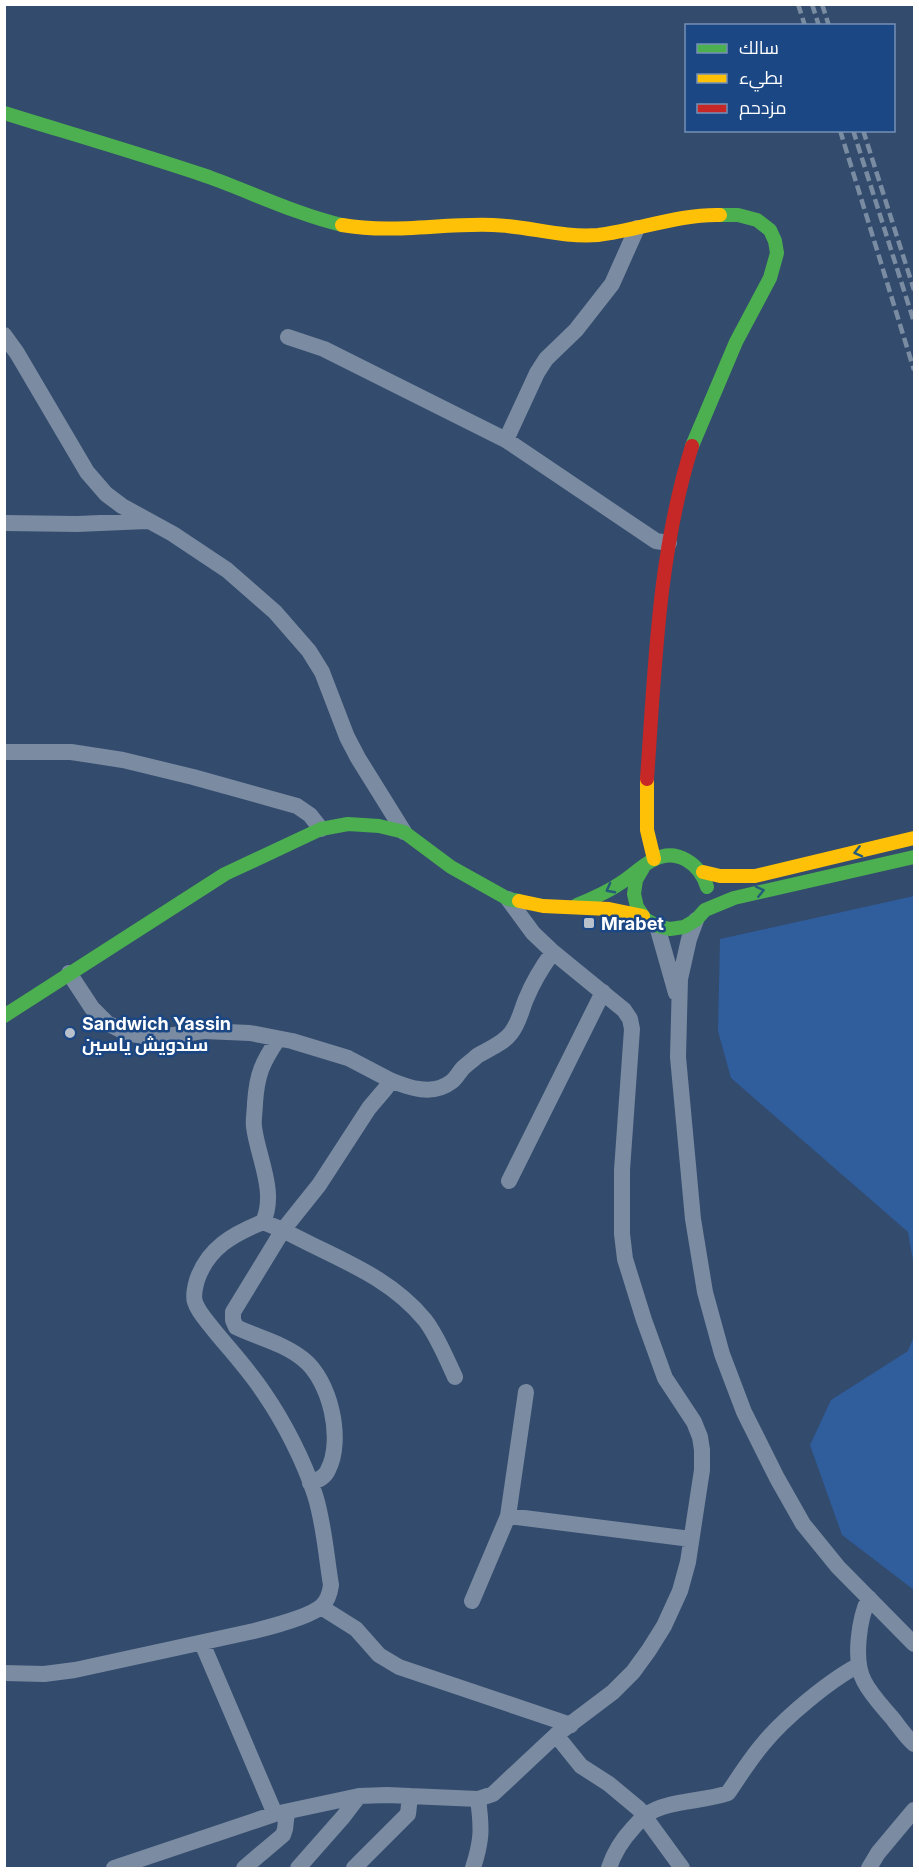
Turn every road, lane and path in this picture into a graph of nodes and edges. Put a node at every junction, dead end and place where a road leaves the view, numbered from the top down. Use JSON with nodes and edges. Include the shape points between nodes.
{"nodes":[{"id":1,"x":4,"y":113,"type":"edge"},
{"id":2,"x":637,"y":228,"type":"junction"},
{"id":3,"x":4,"y":335,"type":"edge"},
{"id":4,"x":288,"y":337,"type":"dead end"},
{"id":5,"x":506,"y":440,"type":"junction"},
{"id":6,"x":147,"y":521,"type":"junction"},
{"id":7,"x":4,"y":523,"type":"edge"},
{"id":8,"x":669,"y":543,"type":"junction"},
{"id":9,"x":4,"y":752,"type":"edge"},
{"id":10,"x":321,"y":830,"type":"junction"},
{"id":11,"x":404,"y":832,"type":"junction"},
{"id":12,"x":915,"y":838,"type":"edge"},
{"id":13,"x":881,"y":846,"type":"junction"},
{"id":14,"x":915,"y":857,"type":"edge"},
{"id":15,"x":649,"y":864,"type":"junction"},
{"id":16,"x":886,"y":864,"type":"junction"},
{"id":17,"x":703,"y":872,"type":"junction"},
{"id":18,"x":508,"y":899,"type":"junction"},
{"id":19,"x":574,"y":907,"type":"junction"},
{"id":20,"x":700,"y":915,"type":"junction"},
{"id":21,"x":643,"y":916,"type":"junction"},
{"id":22,"x":657,"y":926,"type":"junction"},
{"id":23,"x":553,"y":951,"type":"junction"},
{"id":24,"x":69,"y":973,"type":"junction"},
{"id":25,"x":603,"y":992,"type":"junction"},
{"id":26,"x":678,"y":999,"type":"junction"},
{"id":27,"x":4,"y":1016,"type":"edge"},
{"id":28,"x":279,"y":1039,"type":"junction"},
{"id":29,"x":390,"y":1080,"type":"junction"},
{"id":30,"x":509,"y":1181,"type":"dead end"},
{"id":31,"x":263,"y":1222,"type":"junction"},
{"id":32,"x":283,"y":1230,"type":"junction"},
{"id":33,"x":203,"y":1317,"type":"junction"},
{"id":34,"x":233,"y":1318,"type":"junction"},
{"id":35,"x":455,"y":1377,"type":"dead end"},
{"id":36,"x":526,"y":1392,"type":"dead end"},
{"id":37,"x":310,"y":1483,"type":"junction"},
{"id":38,"x":508,"y":1516,"type":"junction"},
{"id":39,"x":692,"y":1539,"type":"junction"},
{"id":40,"x":869,"y":1598,"type":"junction"},
{"id":41,"x":472,"y":1601,"type":"dead end"},
{"id":42,"x":321,"y":1607,"type":"junction"},
{"id":43,"x":202,"y":1643,"type":"junction"},
{"id":44,"x":915,"y":1644,"type":"edge"},
{"id":45,"x":859,"y":1665,"type":"junction"},
{"id":46,"x":4,"y":1673,"type":"edge"},
{"id":47,"x":571,"y":1725,"type":"junction"},
{"id":48,"x":556,"y":1735,"type":"junction"},
{"id":49,"x":915,"y":1744,"type":"edge"},
{"id":50,"x":359,"y":1796,"type":"junction"},
{"id":51,"x":410,"y":1796,"type":"junction"},
{"id":52,"x":478,"y":1799,"type":"junction"},
{"id":53,"x":915,"y":1810,"type":"edge"},
{"id":54,"x":281,"y":1813,"type":"junction"},
{"id":55,"x":644,"y":1816,"type":"junction"},
{"id":56,"x":872,"y":1867,"type":"edge"},
{"id":57,"x":114,"y":1869,"type":"edge"},
{"id":58,"x":244,"y":1869,"type":"edge"},
{"id":59,"x":298,"y":1869,"type":"edge"},
{"id":60,"x":354,"y":1869,"type":"edge"},
{"id":61,"x":473,"y":1869,"type":"edge"},
{"id":62,"x":609,"y":1869,"type":"edge"},
{"id":63,"x":682,"y":1869,"type":"edge"}],
"edges":[{"from":1,"to":2,"type":"street","via":[[223,183],[298,213],[357,228],[486,225],[578,236]]},
{"from":2,"to":5,"type":"street","via":[[612,284],[537,372]]},
{"from":2,"to":8,"type":"street","via":[[736,214],[754,217],[769,228],[777,243],[775,266],[767,288],[747,320],[689,453]]},
{"from":3,"to":6,"type":"street","via":[[87,472],[106,494]]},
{"from":4,"to":5,"type":"street","via":[[324,349]]},
{"from":5,"to":8,"type":"street","via":[[656,541]]},
{"from":6,"to":7,"type":"street"},
{"from":6,"to":11,"type":"street","via":[[227,570],[295,633],[322,672],[347,737]]},
{"from":8,"to":15,"type":"street","via":[[656,642],[646,801]]},
{"from":9,"to":10,"type":"street","via":[[71,752],[193,777],[297,806]]},
{"from":10,"to":11,"type":"street","via":[[359,824]]},
{"from":10,"to":24,"type":"street","via":[[225,874]]},
{"from":11,"to":18,"type":"street","via":[[451,867]]},
{"from":12,"to":13,"type":"street"},
{"from":13,"to":16,"type":"street"},
{"from":13,"to":17,"type":"street","one_way":true,"via":[[755,876]]},
{"from":14,"to":16,"type":"street"},
{"from":15,"to":17,"type":"street","via":[[668,856],[681,857]]},
{"from":15,"to":19,"type":"street","one_way":true,"via":[[612,889]]},
{"from":15,"to":21,"type":"street","via":[[636,880],[634,894]]},
{"from":20,"to":16,"type":"street","one_way":true,"via":[[749,893]]},
{"from":17,"to":20,"type":"street","via":[[708,897]]},
{"from":18,"to":19,"type":"street"},
{"from":18,"to":23,"type":"street","via":[[533,933]]},
{"from":19,"to":21,"type":"street"},
{"from":20,"to":22,"type":"street","via":[[684,927]]},
{"from":20,"to":26,"type":"street","via":[[683,959]]},
{"from":21,"to":22,"type":"street"},
{"from":22,"to":26,"type":"street"},
{"from":23,"to":25,"type":"street"},
{"from":23,"to":29,"type":"street","via":[[510,1035],[471,1062],[452,1082],[429,1090]]},
{"from":24,"to":27,"type":"street"},
{"from":24,"to":28,"type":"street","via":[[92,1008],[127,1033],[151,1038],[204,1031]]},
{"from":25,"to":30,"type":"street"},
{"from":25,"to":39,"type":"street","via":[[624,1010],[632,1029],[622,1170],[626,1259],[665,1377],[700,1437],[702,1470]]},
{"from":26,"to":40,"type":"street","via":[[678,1057],[693,1219],[705,1292],[722,1354],[744,1412],[803,1524]]},
{"from":28,"to":29,"type":"street","via":[[348,1058]]},
{"from":28,"to":31,"type":"street","via":[[265,1059],[257,1081],[254,1125],[268,1192],[268,1211]]},
{"from":29,"to":32,"type":"street","via":[[319,1185]]},
{"from":31,"to":32,"type":"street"},
{"from":31,"to":33,"type":"street","via":[[244,1229],[210,1254],[194,1288],[194,1302]]},
{"from":32,"to":34,"type":"street"},
{"from":32,"to":35,"type":"street","via":[[360,1268],[401,1294],[426,1322]]},
{"from":33,"to":34,"type":"street"},
{"from":33,"to":37,"type":"street","via":[[264,1393],[294,1445]]},
{"from":34,"to":37,"type":"street","via":[[236,1327],[283,1345],[305,1360],[320,1378],[335,1426],[333,1450],[328,1470]]},
{"from":36,"to":38,"type":"street"},
{"from":37,"to":42,"type":"street","via":[[332,1585]]},
{"from":38,"to":39,"type":"street"},
{"from":38,"to":41,"type":"street"},
{"from":39,"to":47,"type":"street","via":[[680,1591],[649,1650],[613,1692]]},
{"from":40,"to":44,"type":"street"},
{"from":40,"to":45,"type":"street","via":[[860,1625]]},
{"from":42,"to":43,"type":"street","via":[[277,1625]]},
{"from":42,"to":47,"type":"street","via":[[356,1629],[379,1655],[399,1667]]},
{"from":43,"to":46,"type":"street","via":[[75,1671]]},
{"from":43,"to":54,"type":"street"},
{"from":45,"to":49,"type":"street","via":[[863,1680],[881,1706]]},
{"from":45,"to":55,"type":"street","via":[[792,1714],[764,1743],[728,1793],[664,1807]]},
{"from":47,"to":48,"type":"street"},
{"from":48,"to":52,"type":"street","via":[[493,1794]]},
{"from":48,"to":55,"type":"street","via":[[581,1766],[626,1797]]},
{"from":50,"to":51,"type":"street"},
{"from":50,"to":54,"type":"street"},
{"from":50,"to":59,"type":"street"},
{"from":51,"to":52,"type":"street"},
{"from":51,"to":60,"type":"street","via":[[408,1814]]},
{"from":52,"to":61,"type":"street","via":[[480,1845]]},
{"from":53,"to":56,"type":"street","via":[[878,1853]]},
{"from":54,"to":57,"type":"street"},
{"from":54,"to":58,"type":"street","via":[[283,1835]]},
{"from":55,"to":62,"type":"street","via":[[621,1840]]},
{"from":55,"to":63,"type":"street"}]}
